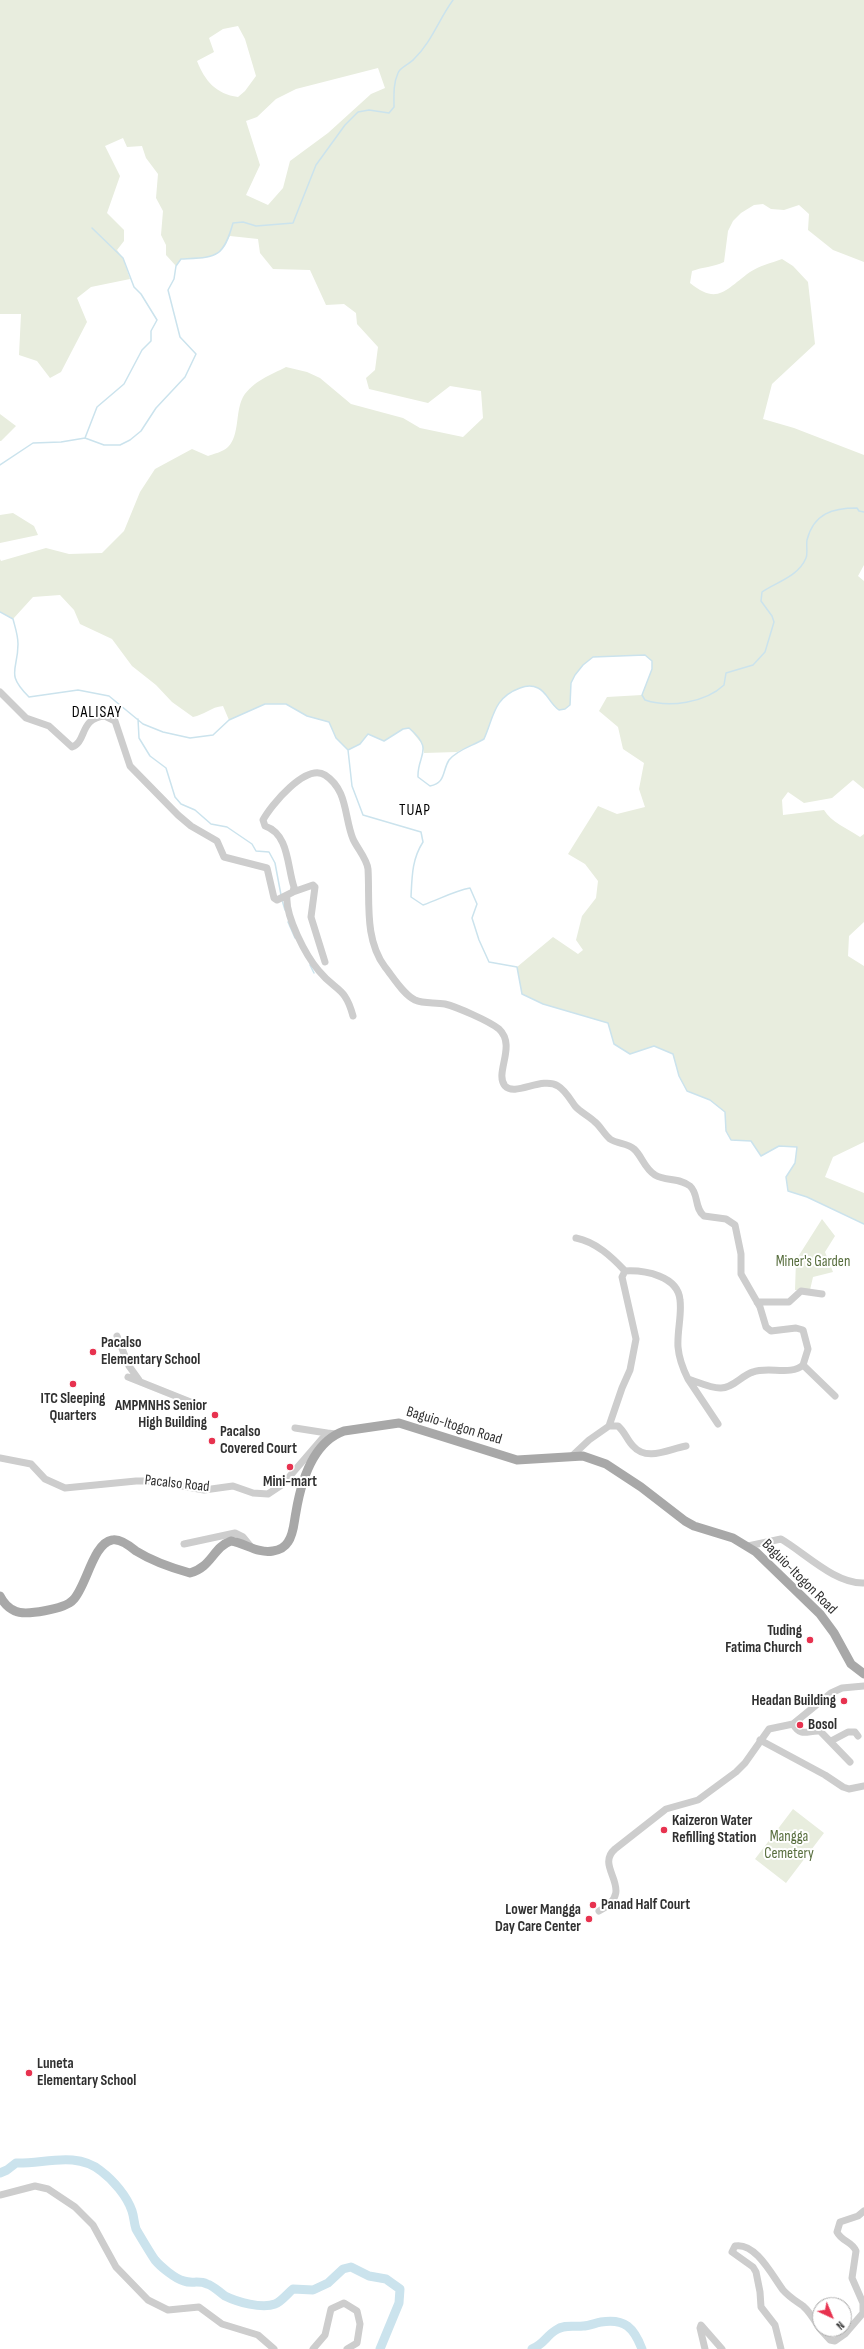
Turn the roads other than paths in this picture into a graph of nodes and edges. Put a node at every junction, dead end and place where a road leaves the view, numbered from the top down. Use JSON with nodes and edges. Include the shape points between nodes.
{"nodes":[{"id":1,"x":0,"y":692,"type":"edge"},
{"id":2,"x":290,"y":894,"type":"junction"},
{"id":3,"x":325,"y":962,"type":"dead end"},
{"id":4,"x":353,"y":1016,"type":"dead end"},
{"id":5,"x":576,"y":1238,"type":"dead end"},
{"id":6,"x":625,"y":1271,"type":"junction"},
{"id":7,"x":822,"y":1294,"type":"dead end"},
{"id":8,"x":758,"y":1302,"type":"junction"},
{"id":9,"x":117,"y":1336,"type":"dead end"},
{"id":10,"x":803,"y":1366,"type":"junction"},
{"id":11,"x":128,"y":1377,"type":"dead end"},
{"id":12,"x":688,"y":1379,"type":"junction"},
{"id":13,"x":139,"y":1380,"type":"junction"},
{"id":14,"x":835,"y":1396,"type":"dead end"},
{"id":15,"x":203,"y":1407,"type":"dead end"},
{"id":16,"x":718,"y":1424,"type":"dead end"},
{"id":17,"x":610,"y":1426,"type":"junction"},
{"id":18,"x":295,"y":1428,"type":"dead end"},
{"id":19,"x":332,"y":1434,"type":"junction"},
{"id":20,"x":686,"y":1446,"type":"dead end"},
{"id":21,"x":572,"y":1456,"type":"junction"},
{"id":22,"x":0,"y":1458,"type":"edge"},
{"id":23,"x":184,"y":1544,"type":"dead end"},
{"id":24,"x":748,"y":1546,"type":"junction"},
{"id":25,"x":252,"y":1548,"type":"junction"},
{"id":26,"x":864,"y":1583,"type":"edge"},
{"id":27,"x":0,"y":1596,"type":"edge"},
{"id":28,"x":864,"y":1674,"type":"edge"},
{"id":29,"x":864,"y":1686,"type":"edge"},
{"id":30,"x":793,"y":1724,"type":"junction"},
{"id":31,"x":858,"y":1736,"type":"dead end"},
{"id":32,"x":760,"y":1740,"type":"junction"},
{"id":33,"x":831,"y":1741,"type":"junction"},
{"id":34,"x":850,"y":1762,"type":"dead end"},
{"id":35,"x":864,"y":1786,"type":"edge"},
{"id":36,"x":599,"y":1912,"type":"dead end"},
{"id":37,"x":0,"y":2195,"type":"edge"},
{"id":38,"x":864,"y":2211,"type":"edge"},
{"id":39,"x":812,"y":2319,"type":"edge"},
{"id":40,"x":852,"y":2326,"type":"edge"},
{"id":41,"x":827,"y":2337,"type":"edge"},
{"id":42,"x":841,"y":2337,"type":"edge"},
{"id":43,"x":274,"y":2349,"type":"edge"},
{"id":44,"x":313,"y":2349,"type":"edge"},
{"id":45,"x":348,"y":2349,"type":"edge"},
{"id":46,"x":705,"y":2349,"type":"edge"},
{"id":47,"x":722,"y":2349,"type":"edge"},
{"id":48,"x":781,"y":2349,"type":"edge"}],
"edges":[{"from":1,"to":2,"type":"street","via":[[26,718],[49,726],[72,747],[78,743],[86,725],[92,720],[105,716],[115,721],[127,760],[136,774],[186,822],[214,838],[224,858],[266,868],[274,898],[277,900]]},
{"from":2,"to":3,"type":"street","via":[[313,884],[315,887],[311,917]]},
{"from":2,"to":4,"type":"street","via":[[292,921],[309,956],[318,971],[345,994]]},
{"from":2,"to":8,"type":"street","via":[[286,849],[280,836],[265,826],[263,820],[294,783],[306,775],[324,774],[342,796],[352,837],[368,866],[368,912],[377,952],[404,990],[416,1000],[447,1005],[498,1028],[506,1039],[502,1081],[505,1087],[516,1090],[546,1082],[560,1087],[576,1107],[597,1123],[608,1136],[635,1149],[645,1166],[654,1174],[690,1186],[698,1208],[704,1216],[731,1221],[736,1230],[741,1254],[741,1274]]},
{"from":5,"to":6,"type":"street","via":[[607,1253]]},
{"from":6,"to":12,"type":"street","via":[[660,1276],[677,1290],[680,1301],[678,1346]]},
{"from":6,"to":17,"type":"street","via":[[622,1277],[636,1339],[630,1370]]},
{"from":7,"to":8,"type":"street","via":[[801,1291],[789,1302]]},
{"from":8,"to":10,"type":"street","via":[[766,1327],[774,1332],[796,1328],[803,1330],[808,1349]]},
{"from":9,"to":13,"type":"street","via":[[129,1366]]},
{"from":10,"to":12,"type":"street","via":[[796,1370],[753,1371],[725,1388]]},
{"from":10,"to":14,"type":"street"},
{"from":11,"to":13,"type":"street"},
{"from":12,"to":16,"type":"street"},
{"from":13,"to":15,"type":"street"},
{"from":17,"to":20,"type":"street","via":[[618,1426],[632,1446],[642,1453],[654,1454]]},
{"from":17,"to":21,"type":"street","via":[[589,1440]]},
{"from":18,"to":19,"type":"street"},
{"from":19,"to":21,"type":"main road","name":"Baguio-Itogon Road","via":[[361,1427],[399,1423],[517,1460]]},
{"from":19,"to":22,"type":"street","name":"Pacalso Road","via":[[283,1484],[268,1494],[253,1493],[233,1486],[204,1490],[155,1481],[64,1488],[45,1479],[31,1464]]},
{"from":19,"to":25,"type":"main road","via":[[305,1474],[288,1542],[271,1552]]},
{"from":21,"to":24,"type":"main road","name":"Baguio-Itogon Road","via":[[589,1457],[606,1464],[685,1521]]},
{"from":23,"to":25,"type":"street","via":[[235,1534],[243,1537]]},
{"from":24,"to":26,"type":"street","via":[[781,1539],[828,1571],[852,1582]]},
{"from":24,"to":28,"type":"main road","name":"Baguio-Itogon Road","via":[[820,1614],[851,1664]]},
{"from":25,"to":27,"type":"main road","via":[[238,1542],[226,1543],[203,1568],[190,1572],[142,1555],[118,1540],[112,1540],[98,1551],[76,1597],[70,1603],[21,1613],[9,1607]]},
{"from":29,"to":30,"type":"street","via":[[842,1688],[831,1693]]},
{"from":30,"to":32,"type":"street","via":[[769,1729]]},
{"from":30,"to":33,"type":"street","via":[[799,1732],[820,1731]]},
{"from":31,"to":33,"type":"street","via":[[855,1732],[848,1732]]},
{"from":32,"to":35,"type":"street","via":[[843,1787],[849,1789]]},
{"from":32,"to":36,"type":"street","via":[[740,1768],[705,1796],[666,1809],[610,1853],[607,1862],[617,1885],[617,1892],[612,1902]]},
{"from":33,"to":34,"type":"street"},
{"from":37,"to":43,"type":"street","via":[[35,2186],[48,2189],[75,2207],[93,2225],[116,2267],[148,2300],[168,2310],[199,2307],[222,2324],[258,2335]]},
{"from":38,"to":40,"type":"street","via":[[858,2216],[840,2222],[837,2232],[840,2238],[852,2245],[856,2251],[852,2278],[863,2303],[864,2313]]},
{"from":39,"to":48,"type":"street","via":[[784,2291],[764,2261],[743,2246],[735,2246],[732,2252],[735,2256],[756,2272],[761,2307],[774,2325]]},
{"from":41,"to":42,"type":"street","via":[[835,2341]]},
{"from":44,"to":45,"type":"street","via":[[322,2340],[331,2309],[344,2303],[357,2311],[360,2324],[356,2343]]},
{"from":46,"to":47,"type":"street","via":[[701,2325]]}]}
